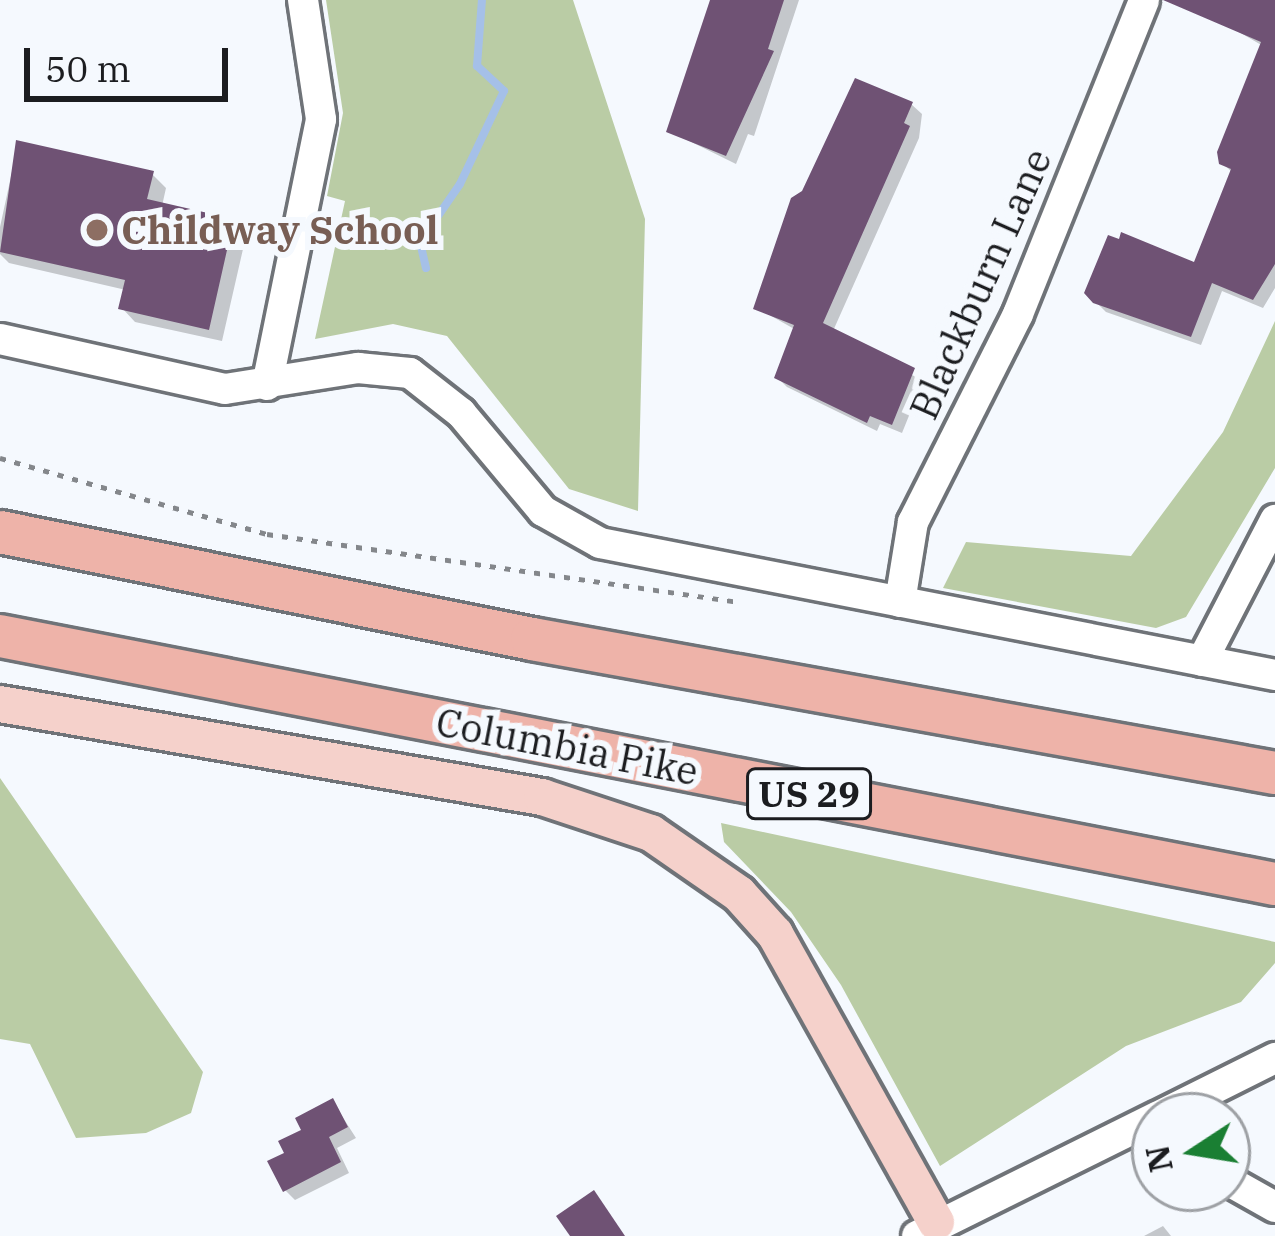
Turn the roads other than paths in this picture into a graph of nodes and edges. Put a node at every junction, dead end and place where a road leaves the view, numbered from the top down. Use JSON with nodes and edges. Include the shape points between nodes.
{"nodes":[{"id":1,"x":303,"y":0,"type":"edge"},
{"id":2,"x":1144,"y":0,"type":"edge"},
{"id":3,"x":0,"y":339,"type":"edge"},
{"id":4,"x":267,"y":385,"type":"junction"},
{"id":5,"x":1275,"y":520,"type":"edge"},
{"id":6,"x":0,"y":532,"type":"edge"},
{"id":7,"x":900,"y":602,"type":"junction"},
{"id":8,"x":0,"y":636,"type":"edge"},
{"id":9,"x":0,"y":659,"type":"edge"},
{"id":10,"x":1202,"y":662,"type":"junction"},
{"id":11,"x":1275,"y":675,"type":"edge"},
{"id":12,"x":0,"y":704,"type":"edge"},
{"id":13,"x":343,"y":704,"type":"junction"},
{"id":14,"x":1275,"y":773,"type":"edge"},
{"id":15,"x":1275,"y":884,"type":"edge"},
{"id":16,"x":1275,"y":1058,"type":"edge"},
{"id":17,"x":1211,"y":1092,"type":"edge"},
{"id":18,"x":1131,"y":1132,"type":"edge"},
{"id":19,"x":926,"y":1229,"type":"edge"}],
"edges":[{"from":1,"to":4,"type":"street","via":[[321,119]]},
{"from":2,"to":7,"type":"street","name":"Blackburn Lane","via":[[1018,314],[913,522]]},
{"from":3,"to":4,"type":"street","via":[[196,384]]},
{"from":4,"to":7,"type":"street","via":[[358,368],[410,373],[461,413],[521,489],[566,528],[660,559]]},
{"from":5,"to":10,"type":"street"},
{"from":6,"to":14,"type":"highway","via":[[532,639]]},
{"from":7,"to":10,"type":"street"},
{"from":8,"to":13,"type":"highway","name":"Columbia Pike","number":"US 29"},
{"from":9,"to":13,"type":"highway"},
{"from":10,"to":11,"type":"street"},
{"from":12,"to":19,"type":"main road","via":[[542,797],[651,833],[724,882],[775,934]]},
{"from":13,"to":15,"type":"highway","name":"Columbia Pike","number":"US 29"},
{"from":16,"to":17,"type":"street"},
{"from":18,"to":19,"type":"street"}]}
